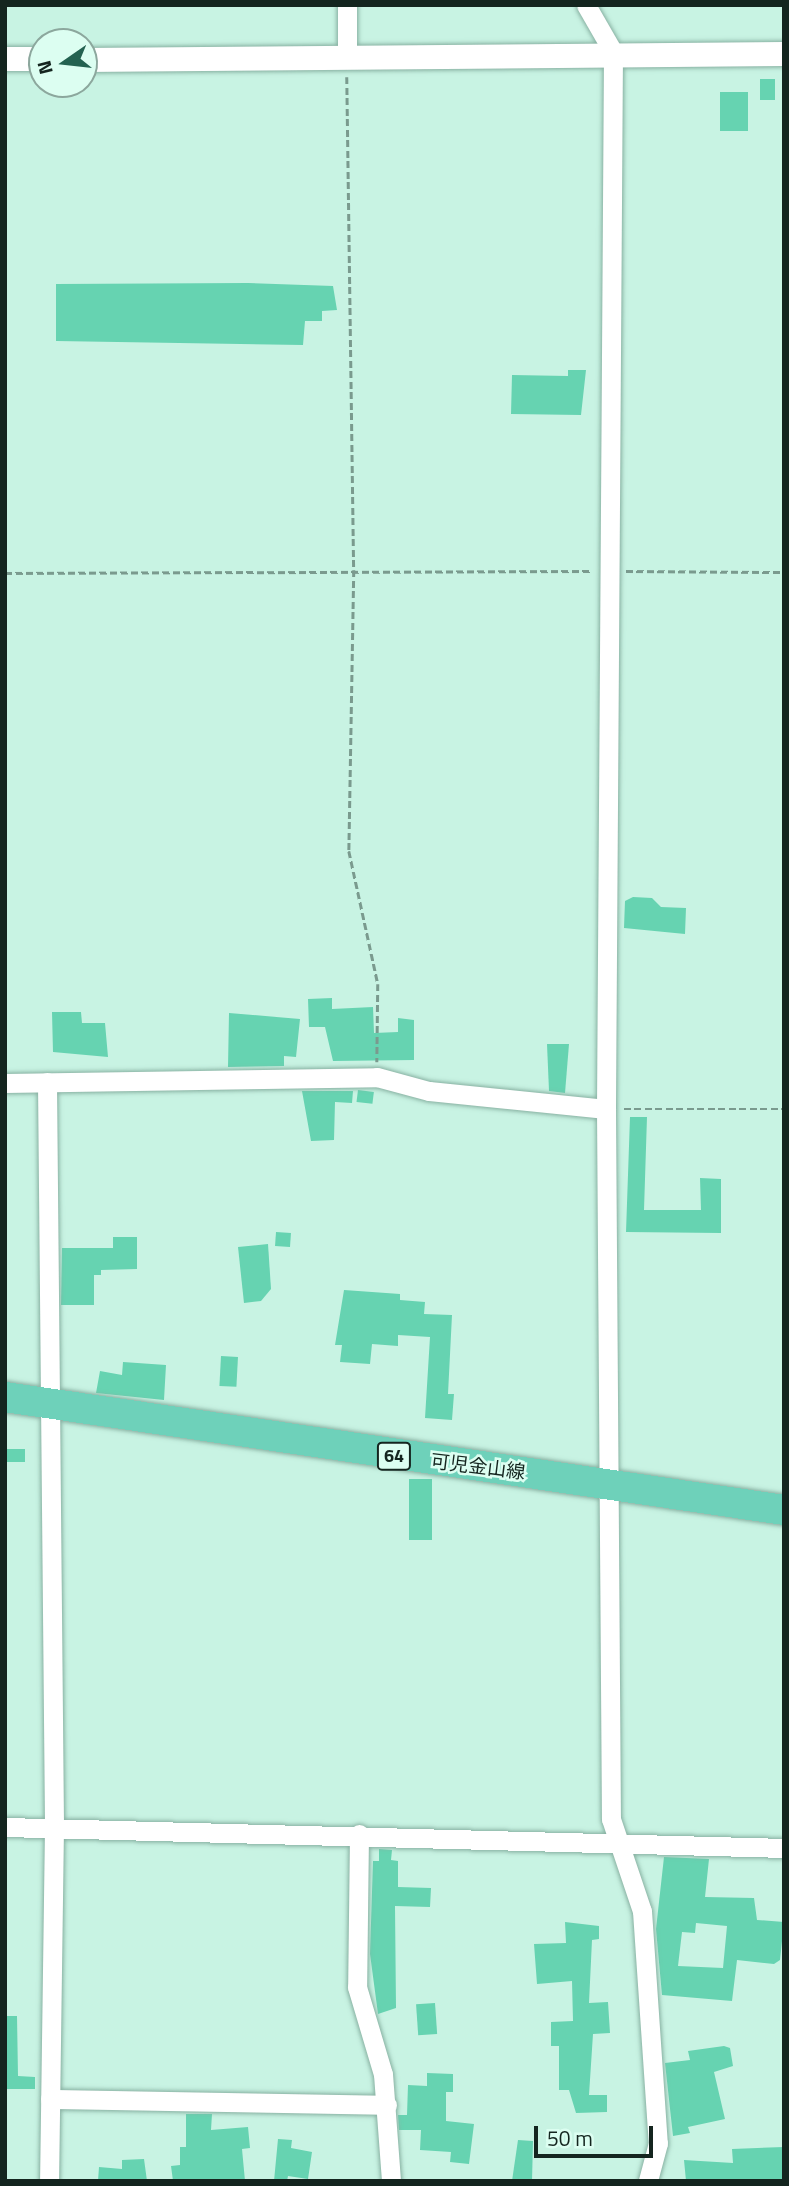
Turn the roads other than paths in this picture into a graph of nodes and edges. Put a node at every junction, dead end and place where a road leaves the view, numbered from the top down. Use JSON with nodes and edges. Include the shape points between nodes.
{"nodes":[{"id":1,"x":347,"y":5,"type":"edge"},
{"id":2,"x":586,"y":5,"type":"edge"},
{"id":3,"x":613,"y":52,"type":"junction"},
{"id":4,"x":784,"y":54,"type":"edge"},
{"id":5,"x":347,"y":57,"type":"junction"},
{"id":6,"x":5,"y":59,"type":"edge"},
{"id":7,"x":28,"y":59,"type":"edge"},
{"id":8,"x":98,"y":60,"type":"edge"},
{"id":9,"x":47,"y":1082,"type":"junction"},
{"id":10,"x":5,"y":1083,"type":"edge"},
{"id":11,"x":606,"y":1109,"type":"junction"},
{"id":12,"x":5,"y":1397,"type":"edge"},
{"id":13,"x":49,"y":1406,"type":"junction"},
{"id":14,"x":611,"y":1481,"type":"junction"},
{"id":15,"x":784,"y":1510,"type":"edge"},
{"id":16,"x":5,"y":1827,"type":"edge"},
{"id":17,"x":54,"y":1827,"type":"junction"},
{"id":18,"x":359,"y":1834,"type":"junction"},
{"id":19,"x":619,"y":1840,"type":"junction"},
{"id":20,"x":784,"y":1848,"type":"edge"},
{"id":21,"x":50,"y":2099,"type":"junction"},
{"id":22,"x":387,"y":2105,"type":"junction"},
{"id":23,"x":49,"y":2181,"type":"edge"},
{"id":24,"x":391,"y":2181,"type":"edge"},
{"id":25,"x":648,"y":2181,"type":"edge"}],
"edges":[{"from":1,"to":5,"type":"street"},
{"from":2,"to":3,"type":"street"},
{"from":3,"to":4,"type":"street"},
{"from":3,"to":5,"type":"street"},
{"from":3,"to":11,"type":"street"},
{"from":5,"to":8,"type":"street"},
{"from":6,"to":7,"type":"street"},
{"from":9,"to":10,"type":"street"},
{"from":9,"to":11,"type":"street","via":[[377,1077],[429,1091]]},
{"from":9,"to":13,"type":"street"},
{"from":11,"to":14,"type":"street"},
{"from":12,"to":13,"type":"main road","name":"可児金山線","number":"64"},
{"from":13,"to":14,"type":"main road","name":"可児金山線","number":"64"},
{"from":13,"to":17,"type":"street"},
{"from":14,"to":15,"type":"main road","name":"可児金山線","number":"64"},
{"from":14,"to":19,"type":"street","via":[[611,1819]]},
{"from":16,"to":17,"type":"street"},
{"from":17,"to":18,"type":"street"},
{"from":17,"to":21,"type":"street"},
{"from":18,"to":19,"type":"street"},
{"from":18,"to":22,"type":"street","via":[[357,1987]]},
{"from":19,"to":20,"type":"street"},
{"from":19,"to":25,"type":"street","via":[[642,1911],[658,2143]]},
{"from":21,"to":22,"type":"street"},
{"from":21,"to":23,"type":"street"},
{"from":22,"to":24,"type":"street"}]}
